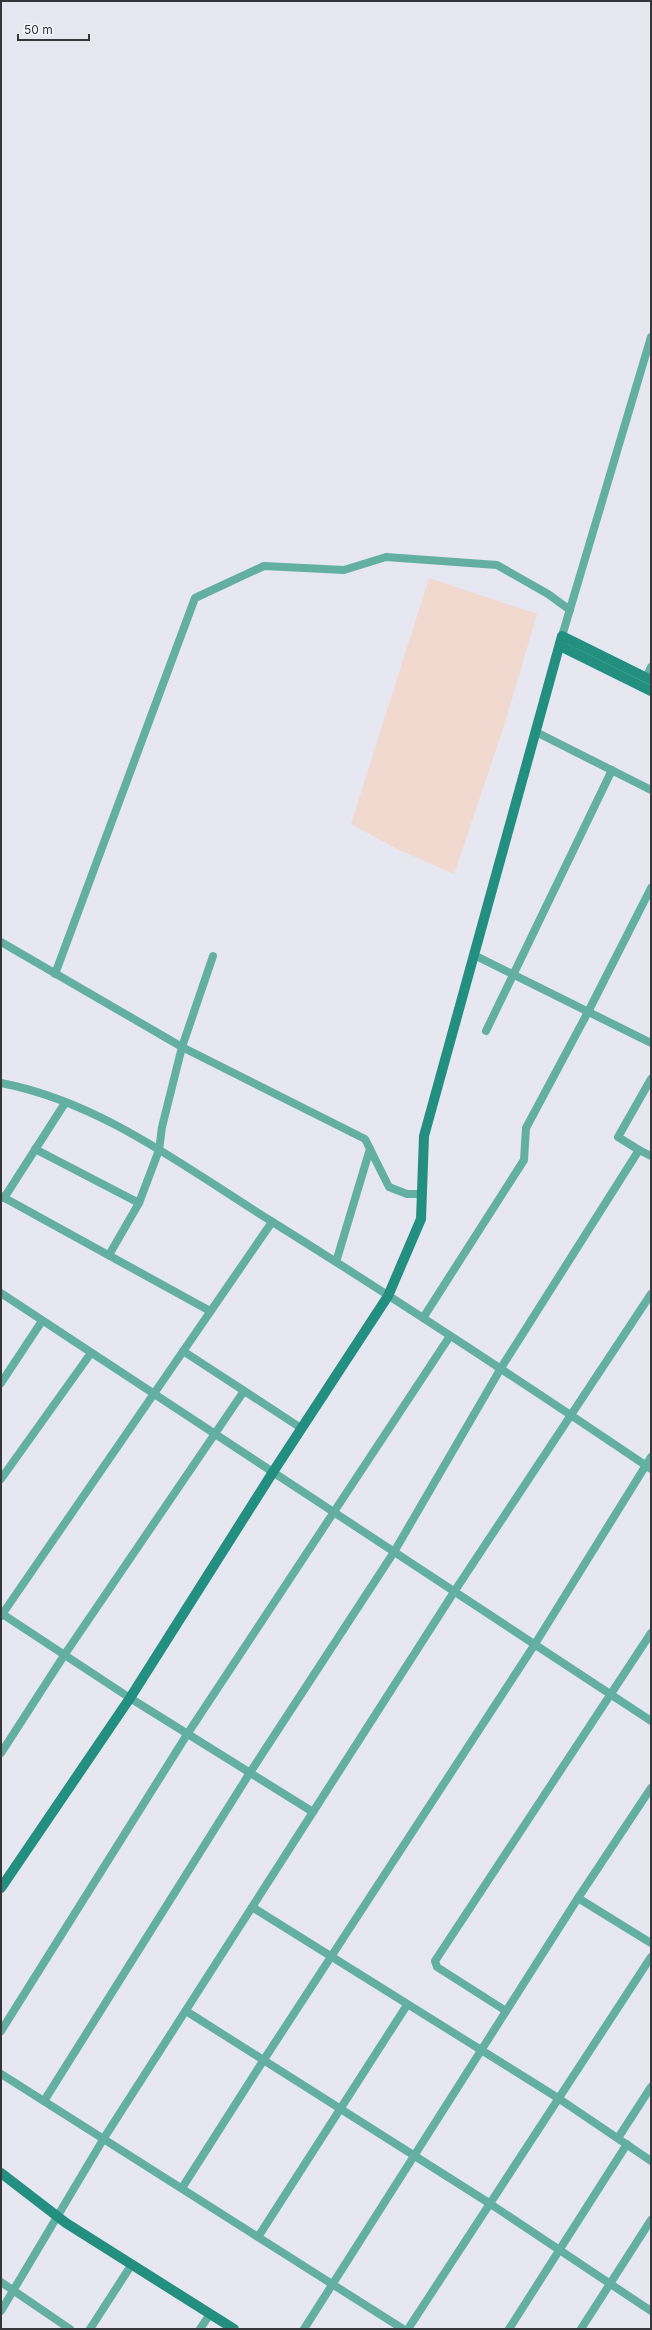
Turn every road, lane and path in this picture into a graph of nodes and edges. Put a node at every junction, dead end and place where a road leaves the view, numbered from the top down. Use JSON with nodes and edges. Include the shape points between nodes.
{"nodes":[{"id":1,"x":651,"y":337,"type":"edge"},
{"id":2,"x":570,"y":610,"type":"junction"},
{"id":3,"x":561,"y":640,"type":"junction"},
{"id":4,"x":651,"y":667,"type":"edge"},
{"id":5,"x":649,"y":679,"type":"edge"},
{"id":6,"x":651,"y":691,"type":"edge"},
{"id":7,"x":536,"y":732,"type":"junction"},
{"id":8,"x":612,"y":770,"type":"junction"},
{"id":9,"x":651,"y":790,"type":"edge"},
{"id":10,"x":651,"y":888,"type":"edge"},
{"id":11,"x":1,"y":942,"type":"edge"},
{"id":12,"x":474,"y":955,"type":"junction"},
{"id":13,"x":213,"y":956,"type":"dead end"},
{"id":14,"x":55,"y":974,"type":"junction"},
{"id":15,"x":513,"y":974,"type":"junction"},
{"id":16,"x":588,"y":1012,"type":"junction"},
{"id":17,"x":486,"y":1031,"type":"dead end"},
{"id":18,"x":651,"y":1043,"type":"edge"},
{"id":19,"x":182,"y":1046,"type":"junction"},
{"id":20,"x":651,"y":1079,"type":"edge"},
{"id":21,"x":1,"y":1083,"type":"edge"},
{"id":22,"x":65,"y":1103,"type":"junction"},
{"id":23,"x":35,"y":1149,"type":"junction"},
{"id":24,"x":370,"y":1149,"type":"junction"},
{"id":25,"x":159,"y":1150,"type":"junction"},
{"id":26,"x":639,"y":1150,"type":"junction"},
{"id":27,"x":651,"y":1156,"type":"edge"},
{"id":28,"x":422,"y":1194,"type":"junction"},
{"id":29,"x":3,"y":1197,"type":"edge"},
{"id":30,"x":139,"y":1203,"type":"junction"},
{"id":31,"x":272,"y":1222,"type":"junction"},
{"id":32,"x":109,"y":1255,"type":"junction"},
{"id":33,"x":336,"y":1262,"type":"junction"},
{"id":34,"x":1,"y":1293,"type":"edge"},
{"id":35,"x":651,"y":1294,"type":"edge"},
{"id":36,"x":388,"y":1296,"type":"junction"},
{"id":37,"x":210,"y":1312,"type":"junction"},
{"id":38,"x":423,"y":1318,"type":"junction"},
{"id":39,"x":42,"y":1321,"type":"junction"},
{"id":40,"x":450,"y":1336,"type":"junction"},
{"id":41,"x":183,"y":1351,"type":"junction"},
{"id":42,"x":91,"y":1353,"type":"junction"},
{"id":43,"x":501,"y":1368,"type":"junction"},
{"id":44,"x":1,"y":1383,"type":"edge"},
{"id":45,"x":244,"y":1391,"type":"junction"},
{"id":46,"x":153,"y":1394,"type":"junction"},
{"id":47,"x":571,"y":1414,"type":"junction"},
{"id":48,"x":301,"y":1428,"type":"junction"},
{"id":49,"x":214,"y":1433,"type":"junction"},
{"id":50,"x":651,"y":1457,"type":"edge"},
{"id":51,"x":648,"y":1467,"type":"edge"},
{"id":52,"x":273,"y":1472,"type":"junction"},
{"id":53,"x":1,"y":1479,"type":"edge"},
{"id":54,"x":333,"y":1511,"type":"junction"},
{"id":55,"x":394,"y":1552,"type":"junction"},
{"id":56,"x":454,"y":1592,"type":"junction"},
{"id":57,"x":1,"y":1614,"type":"edge"},
{"id":58,"x":651,"y":1633,"type":"edge"},
{"id":59,"x":535,"y":1644,"type":"junction"},
{"id":60,"x":65,"y":1654,"type":"junction"},
{"id":61,"x":610,"y":1695,"type":"junction"},
{"id":62,"x":130,"y":1698,"type":"junction"},
{"id":63,"x":651,"y":1721,"type":"edge"},
{"id":64,"x":188,"y":1733,"type":"junction"},
{"id":65,"x":1,"y":1753,"type":"edge"},
{"id":66,"x":250,"y":1771,"type":"junction"},
{"id":67,"x":651,"y":1788,"type":"edge"},
{"id":68,"x":313,"y":1812,"type":"junction"},
{"id":69,"x":1,"y":1888,"type":"edge"},
{"id":70,"x":578,"y":1898,"type":"junction"},
{"id":71,"x":252,"y":1907,"type":"junction"},
{"id":72,"x":651,"y":1943,"type":"edge"},
{"id":73,"x":332,"y":1957,"type":"junction"},
{"id":74,"x":651,"y":1957,"type":"edge"},
{"id":75,"x":407,"y":2005,"type":"junction"},
{"id":76,"x":506,"y":2010,"type":"junction"},
{"id":77,"x":186,"y":2011,"type":"junction"},
{"id":78,"x":1,"y":2031,"type":"edge"},
{"id":79,"x":482,"y":2050,"type":"junction"},
{"id":80,"x":263,"y":2060,"type":"junction"},
{"id":81,"x":1,"y":2074,"type":"edge"},
{"id":82,"x":651,"y":2087,"type":"edge"},
{"id":83,"x":558,"y":2098,"type":"junction"},
{"id":84,"x":44,"y":2101,"type":"junction"},
{"id":85,"x":341,"y":2111,"type":"junction"},
{"id":86,"x":104,"y":2138,"type":"junction"},
{"id":87,"x":618,"y":2138,"type":"junction"},
{"id":88,"x":627,"y":2144,"type":"junction"},
{"id":89,"x":414,"y":2155,"type":"junction"},
{"id":90,"x":651,"y":2161,"type":"edge"},
{"id":91,"x":1,"y":2173,"type":"edge"},
{"id":92,"x":182,"y":2188,"type":"junction"},
{"id":93,"x":489,"y":2203,"type":"junction"},
{"id":94,"x":56,"y":2215,"type":"junction"},
{"id":95,"x":651,"y":2220,"type":"edge"},
{"id":96,"x":258,"y":2237,"type":"junction"},
{"id":97,"x":559,"y":2250,"type":"junction"},
{"id":98,"x":132,"y":2264,"type":"junction"},
{"id":99,"x":1,"y":2282,"type":"edge"},
{"id":100,"x":331,"y":2283,"type":"junction"},
{"id":101,"x":610,"y":2284,"type":"junction"},
{"id":102,"x":14,"y":2290,"type":"junction"},
{"id":103,"x":1,"y":2311,"type":"edge"},
{"id":104,"x":651,"y":2311,"type":"edge"},
{"id":105,"x":210,"y":2314,"type":"junction"},
{"id":106,"x":70,"y":2329,"type":"edge"},
{"id":107,"x":90,"y":2329,"type":"edge"},
{"id":108,"x":200,"y":2329,"type":"edge"},
{"id":109,"x":234,"y":2329,"type":"edge"},
{"id":110,"x":304,"y":2329,"type":"edge"},
{"id":111,"x":403,"y":2329,"type":"edge"},
{"id":112,"x":408,"y":2329,"type":"edge"},
{"id":113,"x":509,"y":2329,"type":"edge"},
{"id":114,"x":581,"y":2329,"type":"edge"}],
"edges":[{"from":1,"to":2,"type":"street"},
{"from":2,"to":3,"type":"street"},
{"from":2,"to":14,"type":"street","via":[[548,594],[497,566],[386,557],[344,570],[264,566],[195,598]]},
{"from":3,"to":5,"type":"street"},
{"from":3,"to":6,"type":"street"},
{"from":3,"to":7,"type":"street"},
{"from":4,"to":5,"type":"street"},
{"from":7,"to":8,"type":"street"},
{"from":7,"to":12,"type":"street"},
{"from":8,"to":9,"type":"street"},
{"from":8,"to":15,"type":"street"},
{"from":10,"to":16,"type":"street"},
{"from":11,"to":14,"type":"street"},
{"from":12,"to":15,"type":"street"},
{"from":12,"to":28,"type":"street","via":[[424,1136]]},
{"from":13,"to":19,"type":"street"},
{"from":14,"to":19,"type":"street"},
{"from":15,"to":16,"type":"street"},
{"from":15,"to":17,"type":"street"},
{"from":16,"to":18,"type":"street"},
{"from":16,"to":38,"type":"street","via":[[526,1128],[524,1160]]},
{"from":19,"to":24,"type":"street","via":[[365,1139]]},
{"from":19,"to":25,"type":"street","via":[[162,1127]]},
{"from":20,"to":26,"type":"street","via":[[618,1137]]},
{"from":21,"to":22,"type":"street","via":[[29,1088]]},
{"from":22,"to":23,"type":"street"},
{"from":22,"to":25,"type":"street","via":[[93,1114]]},
{"from":23,"to":29,"type":"street"},
{"from":23,"to":30,"type":"street"},
{"from":24,"to":28,"type":"street","via":[[389,1187],[407,1194]]},
{"from":24,"to":33,"type":"street"},
{"from":25,"to":30,"type":"street"},
{"from":25,"to":31,"type":"street"},
{"from":26,"to":27,"type":"street"},
{"from":26,"to":43,"type":"street"},
{"from":28,"to":36,"type":"street","via":[[421,1219]]},
{"from":29,"to":32,"type":"street"},
{"from":30,"to":32,"type":"street"},
{"from":31,"to":33,"type":"street"},
{"from":31,"to":37,"type":"street"},
{"from":32,"to":37,"type":"street"},
{"from":33,"to":36,"type":"street"},
{"from":34,"to":39,"type":"street"},
{"from":35,"to":47,"type":"street"},
{"from":36,"to":38,"type":"street"},
{"from":36,"to":48,"type":"street"},
{"from":37,"to":41,"type":"street"},
{"from":38,"to":40,"type":"street"},
{"from":39,"to":42,"type":"street"},
{"from":39,"to":44,"type":"street"},
{"from":40,"to":43,"type":"street"},
{"from":40,"to":54,"type":"street"},
{"from":41,"to":45,"type":"street"},
{"from":41,"to":46,"type":"street"},
{"from":42,"to":46,"type":"street"},
{"from":42,"to":53,"type":"street"},
{"from":43,"to":47,"type":"street"},
{"from":43,"to":55,"type":"street"},
{"from":45,"to":48,"type":"street"},
{"from":45,"to":49,"type":"street"},
{"from":46,"to":49,"type":"street"},
{"from":46,"to":57,"type":"street"},
{"from":47,"to":51,"type":"street"},
{"from":47,"to":56,"type":"street"},
{"from":48,"to":52,"type":"street"},
{"from":49,"to":52,"type":"street"},
{"from":49,"to":60,"type":"street"},
{"from":50,"to":51,"type":"street"},
{"from":51,"to":59,"type":"street"},
{"from":52,"to":54,"type":"street"},
{"from":52,"to":62,"type":"street"},
{"from":54,"to":55,"type":"street"},
{"from":54,"to":64,"type":"street"},
{"from":55,"to":56,"type":"street"},
{"from":55,"to":66,"type":"street"},
{"from":56,"to":59,"type":"street"},
{"from":56,"to":68,"type":"street"},
{"from":57,"to":60,"type":"street"},
{"from":58,"to":61,"type":"street"},
{"from":59,"to":61,"type":"street"},
{"from":59,"to":73,"type":"street"},
{"from":60,"to":62,"type":"street"},
{"from":60,"to":65,"type":"street"},
{"from":61,"to":63,"type":"street"},
{"from":61,"to":76,"type":"street","via":[[435,1961],[437,1967]]},
{"from":62,"to":64,"type":"street"},
{"from":62,"to":69,"type":"street"},
{"from":64,"to":66,"type":"street"},
{"from":64,"to":78,"type":"street"},
{"from":66,"to":68,"type":"street"},
{"from":66,"to":84,"type":"street"},
{"from":67,"to":70,"type":"street"},
{"from":68,"to":71,"type":"street"},
{"from":70,"to":72,"type":"street"},
{"from":70,"to":76,"type":"street"},
{"from":71,"to":73,"type":"street"},
{"from":71,"to":77,"type":"street"},
{"from":73,"to":75,"type":"street"},
{"from":73,"to":80,"type":"street"},
{"from":74,"to":83,"type":"street"},
{"from":75,"to":79,"type":"street"},
{"from":75,"to":85,"type":"street"},
{"from":76,"to":79,"type":"street"},
{"from":77,"to":80,"type":"street"},
{"from":77,"to":86,"type":"street"},
{"from":79,"to":83,"type":"street"},
{"from":79,"to":89,"type":"street"},
{"from":80,"to":85,"type":"street"},
{"from":80,"to":92,"type":"street"},
{"from":81,"to":84,"type":"street"},
{"from":82,"to":87,"type":"street"},
{"from":83,"to":87,"type":"street"},
{"from":83,"to":93,"type":"street"},
{"from":84,"to":86,"type":"street"},
{"from":85,"to":89,"type":"street"},
{"from":85,"to":96,"type":"street"},
{"from":86,"to":92,"type":"street"},
{"from":86,"to":94,"type":"street"},
{"from":87,"to":88,"type":"street"},
{"from":88,"to":90,"type":"street"},
{"from":88,"to":97,"type":"street"},
{"from":89,"to":93,"type":"street"},
{"from":89,"to":100,"type":"street"},
{"from":91,"to":94,"type":"street"},
{"from":92,"to":96,"type":"street"},
{"from":93,"to":97,"type":"street"},
{"from":93,"to":112,"type":"street"},
{"from":94,"to":98,"type":"street"},
{"from":94,"to":102,"type":"street"},
{"from":95,"to":101,"type":"street"},
{"from":96,"to":100,"type":"street"},
{"from":97,"to":101,"type":"street"},
{"from":97,"to":113,"type":"street"},
{"from":98,"to":105,"type":"street"},
{"from":98,"to":107,"type":"street"},
{"from":99,"to":102,"type":"street"},
{"from":100,"to":110,"type":"street"},
{"from":100,"to":111,"type":"street"},
{"from":101,"to":104,"type":"street"},
{"from":101,"to":114,"type":"street"},
{"from":102,"to":103,"type":"street"},
{"from":102,"to":106,"type":"street"},
{"from":105,"to":108,"type":"street"},
{"from":105,"to":109,"type":"street"}]}
